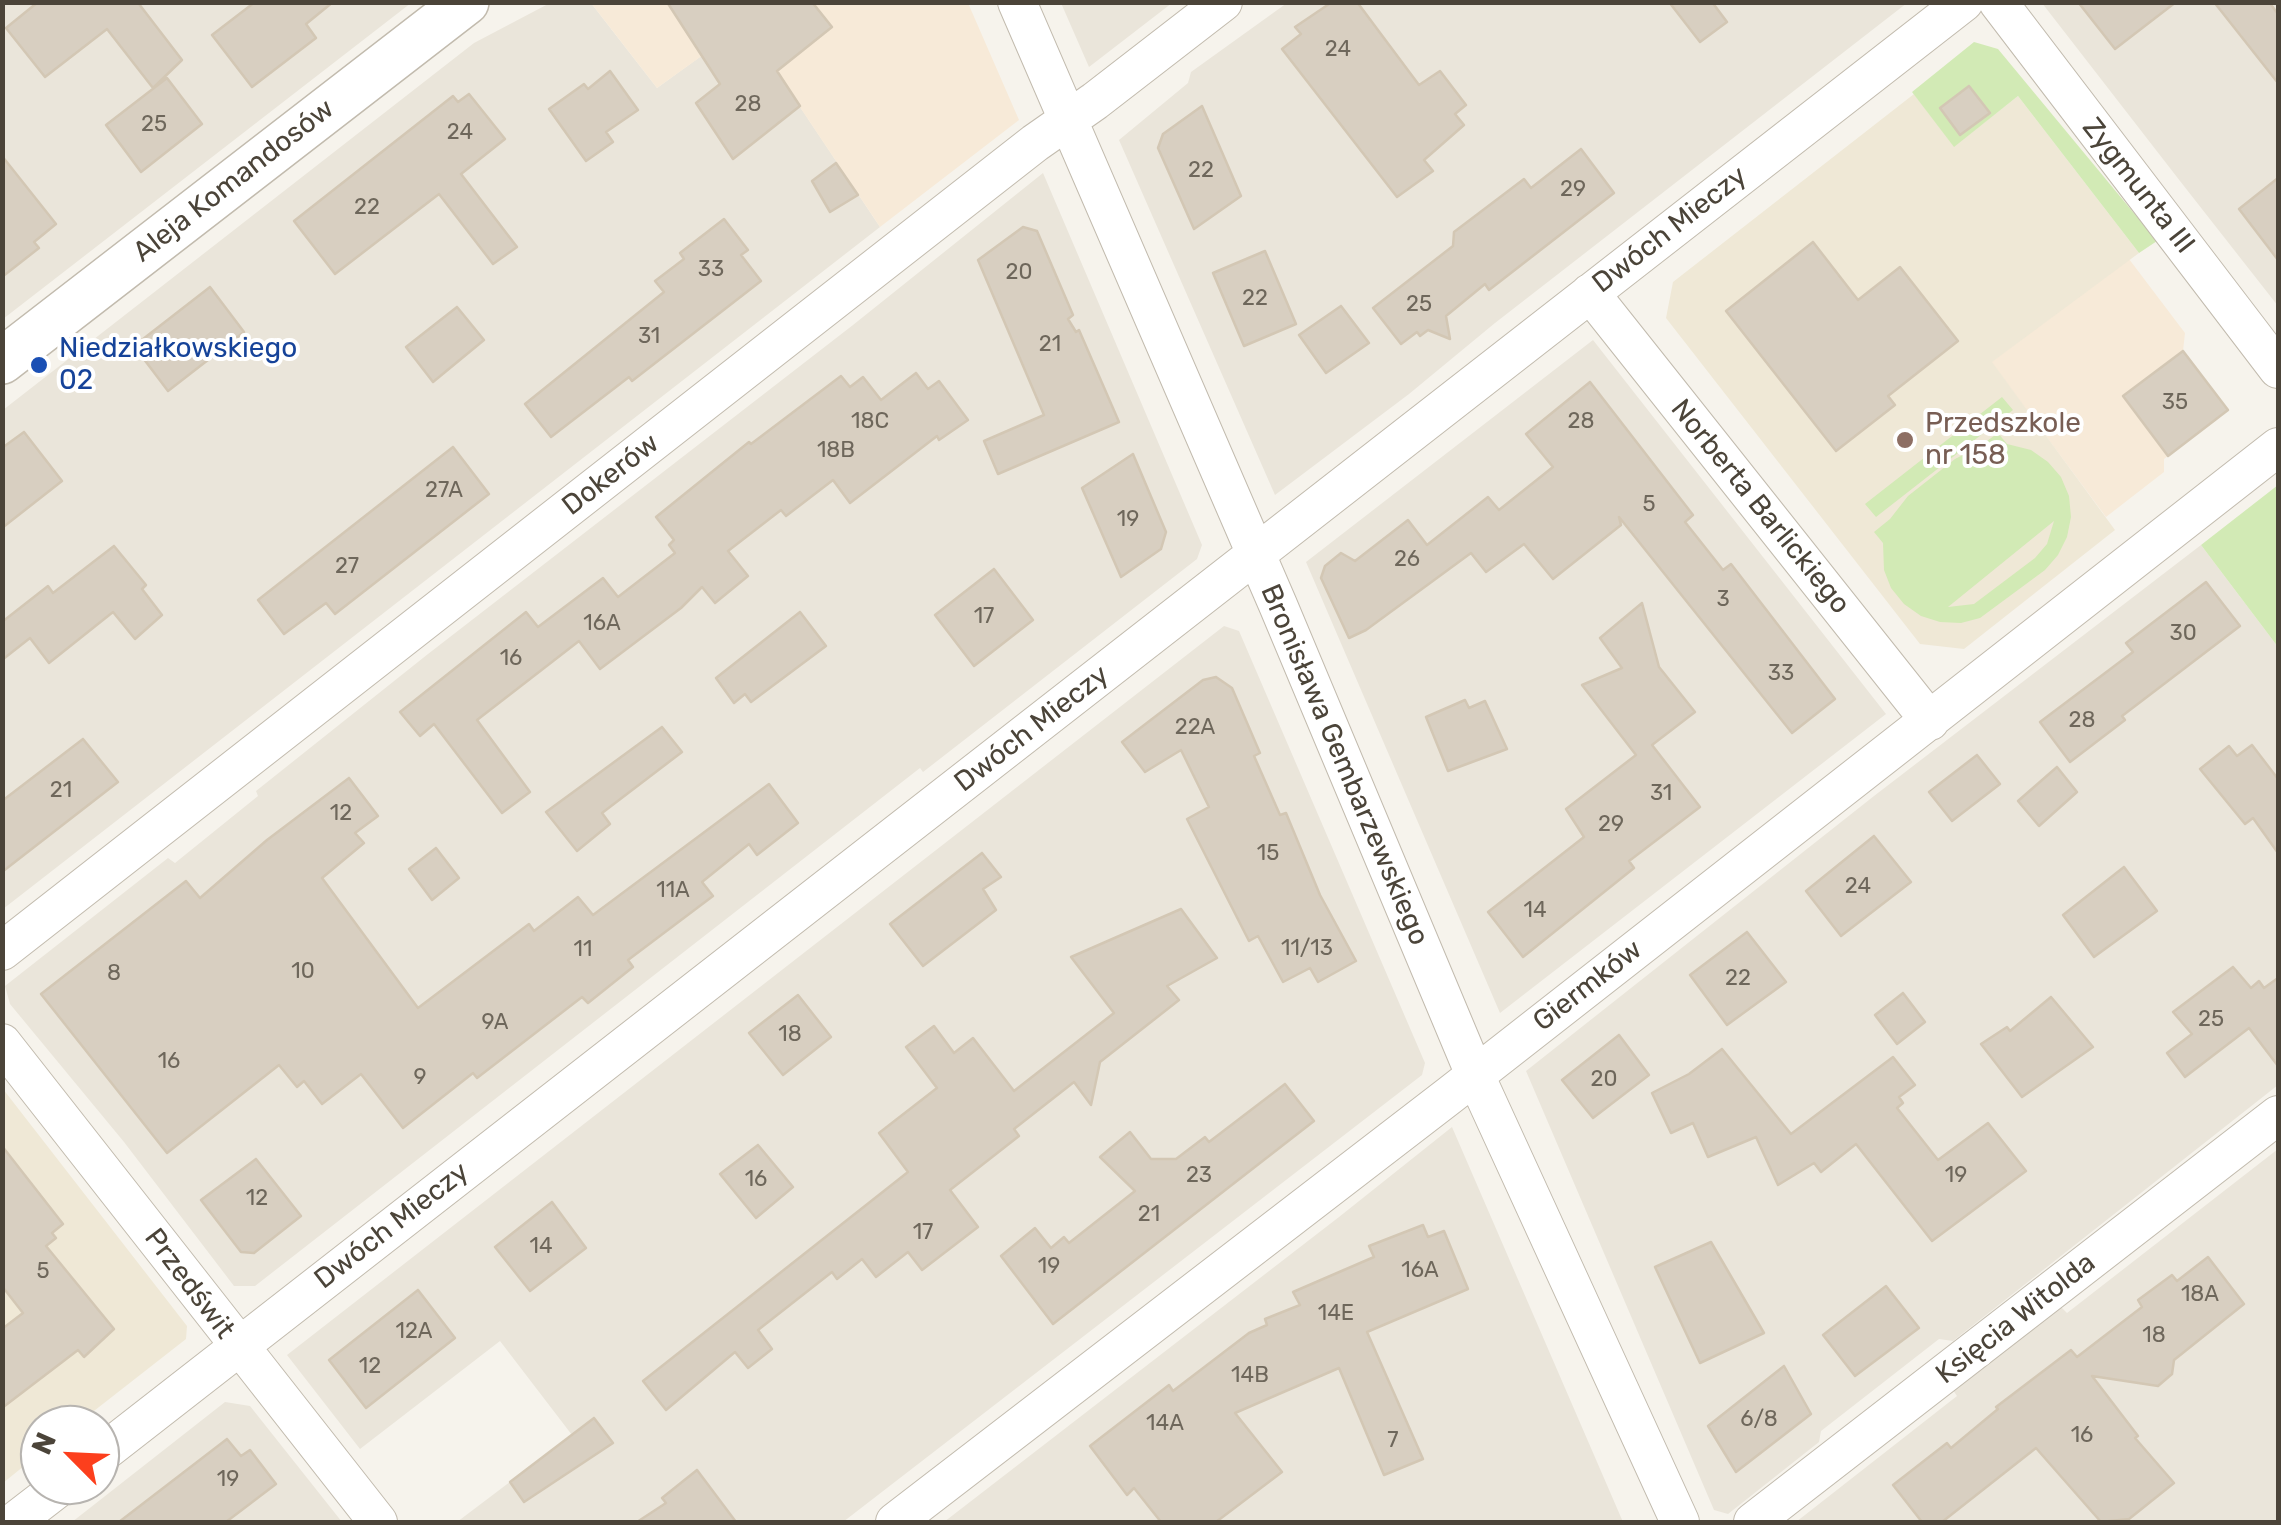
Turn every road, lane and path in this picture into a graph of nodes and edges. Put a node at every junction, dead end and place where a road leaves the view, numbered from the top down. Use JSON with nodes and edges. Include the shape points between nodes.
{"nodes":[{"id":1,"x":466,"y":2,"type":"edge"},
{"id":2,"x":1017,"y":2,"type":"edge"},
{"id":3,"x":1223,"y":2,"type":"edge"},
{"id":4,"x":1964,"y":2,"type":"edge"},
{"id":5,"x":1998,"y":2,"type":"edge"},
{"id":6,"x":1068,"y":119,"type":"junction"},
{"id":7,"x":1590,"y":293,"type":"junction"},
{"id":8,"x":2,"y":361,"type":"edge"},
{"id":9,"x":2278,"y":368,"type":"edge"},
{"id":10,"x":2278,"y":447,"type":"edge"},
{"id":11,"x":1255,"y":558,"type":"junction"},
{"id":12,"x":1930,"y":720,"type":"junction"},
{"id":13,"x":2,"y":951,"type":"edge"},
{"id":14,"x":2,"y":1043,"type":"edge"},
{"id":15,"x":1474,"y":1075,"type":"junction"},
{"id":16,"x":2278,"y":1115,"type":"edge"},
{"id":17,"x":238,"y":1347,"type":"junction"},
{"id":18,"x":120,"y":1439,"type":"edge"},
{"id":19,"x":36,"y":1505,"type":"edge"},
{"id":20,"x":14,"y":1522,"type":"edge"},
{"id":21,"x":378,"y":1522,"type":"edge"},
{"id":22,"x":895,"y":1522,"type":"edge"},
{"id":23,"x":1680,"y":1522,"type":"edge"},
{"id":24,"x":1754,"y":1522,"type":"edge"}],
"edges":[{"from":1,"to":8,"type":"street","name":"Aleja Komandosów"},
{"from":2,"to":6,"type":"street","name":"Bronisława Gembarzewskiego"},
{"from":3,"to":6,"type":"street","name":"Dokerów"},
{"from":4,"to":7,"type":"street","name":"Dwóch Mieczy"},
{"from":5,"to":9,"type":"street","name":"Zygmunta III"},
{"from":6,"to":11,"type":"street","name":"Bronisława Gembarzewskiego"},
{"from":6,"to":13,"type":"street","name":"Dokerów"},
{"from":7,"to":11,"type":"street","name":"Dwóch Mieczy"},
{"from":7,"to":12,"type":"street","name":"Norberta Barlickiego"},
{"from":10,"to":12,"type":"street","name":"Giermków"},
{"from":11,"to":15,"type":"street","name":"Bronisława Gembarzewskiego"},
{"from":11,"to":17,"type":"street","name":"Dwóch Mieczy"},
{"from":12,"to":15,"type":"street","name":"Giermków"},
{"from":14,"to":17,"type":"street","name":"Przedświt"},
{"from":15,"to":22,"type":"street","name":"Giermków"},
{"from":15,"to":23,"type":"street","name":"Bronisława Gembarzewskiego"},
{"from":16,"to":24,"type":"street","name":"Księcia Witolda"},
{"from":17,"to":18,"type":"street","name":"Dwóch Mieczy"},
{"from":17,"to":21,"type":"street","name":"Przedświt"},
{"from":19,"to":20,"type":"street"}]}
